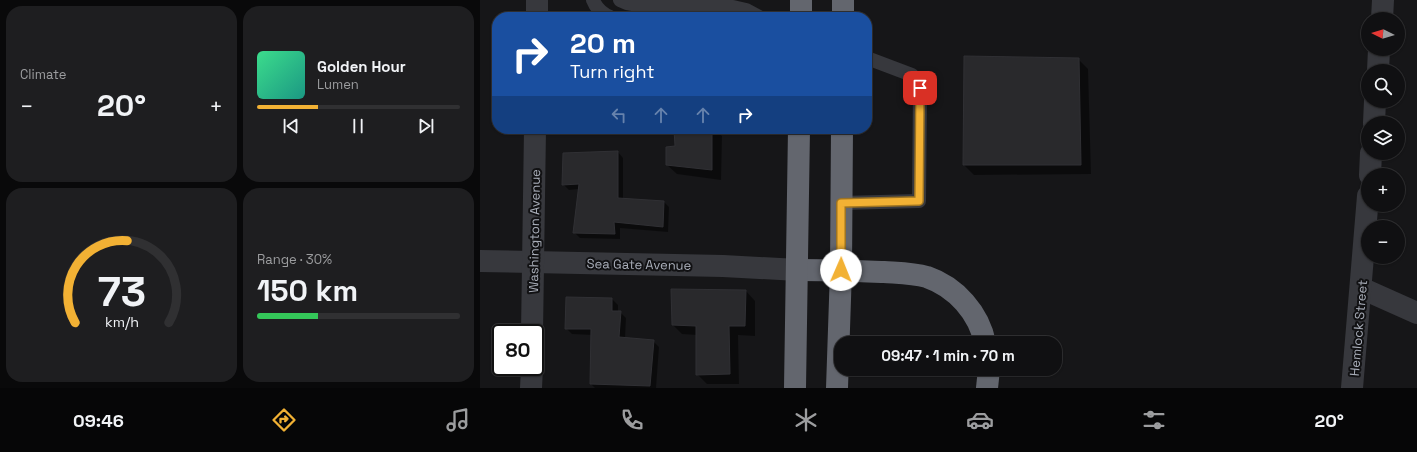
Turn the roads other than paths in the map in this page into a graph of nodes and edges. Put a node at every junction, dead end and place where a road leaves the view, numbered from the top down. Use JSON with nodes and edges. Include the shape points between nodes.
{"nodes":[{"id":1,"x":537,"y":0,"type":"edge"},
{"id":2,"x":593,"y":0,"type":"edge"},
{"id":3,"x":620,"y":0,"type":"edge"},
{"id":4,"x":801,"y":0,"type":"edge"},
{"id":5,"x":843,"y":0,"type":"edge"},
{"id":6,"x":1383,"y":0,"type":"edge"},
{"id":7,"x":738,"y":4,"type":"edge"},
{"id":8,"x":537,"y":12,"type":"edge"},
{"id":9,"x":602,"y":12,"type":"edge"},
{"id":10,"x":750,"y":12,"type":"edge"},
{"id":11,"x":801,"y":12,"type":"edge"},
{"id":12,"x":842,"y":12,"type":"edge"},
{"id":13,"x":1382,"y":12,"type":"edge"},
{"id":14,"x":872,"y":60,"type":"edge"},
{"id":15,"x":535,"y":134,"type":"edge"},
{"id":16,"x":799,"y":134,"type":"edge"},
{"id":17,"x":842,"y":134,"type":"edge"},
{"id":18,"x":841,"y":203,"type":"junction"},
{"id":19,"x":1367,"y":212,"type":"edge"},
{"id":20,"x":480,"y":261,"type":"edge"},
{"id":21,"x":533,"y":262,"type":"junction"},
{"id":22,"x":798,"y":270,"type":"junction"},
{"id":23,"x":841,"y":270,"type":"junction"},
{"id":24,"x":1361,"y":288,"type":"junction"},
{"id":25,"x":1417,"y":313,"type":"edge"},
{"id":26,"x":532,"y":324,"type":"edge"},
{"id":27,"x":984,"y":336,"type":"edge"},
{"id":28,"x":988,"y":376,"type":"edge"},
{"id":29,"x":795,"y":388,"type":"edge"},
{"id":30,"x":838,"y":388,"type":"edge"},
{"id":31,"x":987,"y":388,"type":"edge"},
{"id":32,"x":1352,"y":388,"type":"edge"}],
"edges":[{"from":1,"to":8,"type":"street"},
{"from":2,"to":9,"type":"lane"},
{"from":3,"to":7,"type":"lane","via":[[644,6]]},
{"from":4,"to":11,"type":"highway"},
{"from":5,"to":12,"type":"highway"},
{"from":6,"to":13,"type":"street"},
{"from":7,"to":10,"type":"lane"},
{"from":14,"to":18,"type":"lane","via":[[912,75],[920,88],[919,201]]},
{"from":15,"to":21,"type":"street","name":"Washington Avenue"},
{"from":16,"to":22,"type":"highway"},
{"from":17,"to":18,"type":"highway"},
{"from":18,"to":23,"type":"highway"},
{"from":19,"to":24,"type":"street","name":"Hemlock Street"},
{"from":20,"to":21,"type":"street","name":"Sea Gate Avenue"},
{"from":21,"to":22,"type":"street","name":"Sea Gate Avenue"},
{"from":21,"to":26,"type":"street","name":"Washington Avenue"},
{"from":22,"to":23,"type":"highway"},
{"from":22,"to":29,"type":"highway"},
{"from":23,"to":27,"type":"highway","via":[[927,277],[947,287],[961,298],[977,320]]},
{"from":23,"to":30,"type":"highway"},
{"from":24,"to":25,"type":"street"},
{"from":24,"to":32,"type":"street","name":"Hemlock Street"},
{"from":28,"to":31,"type":"highway"}]}
